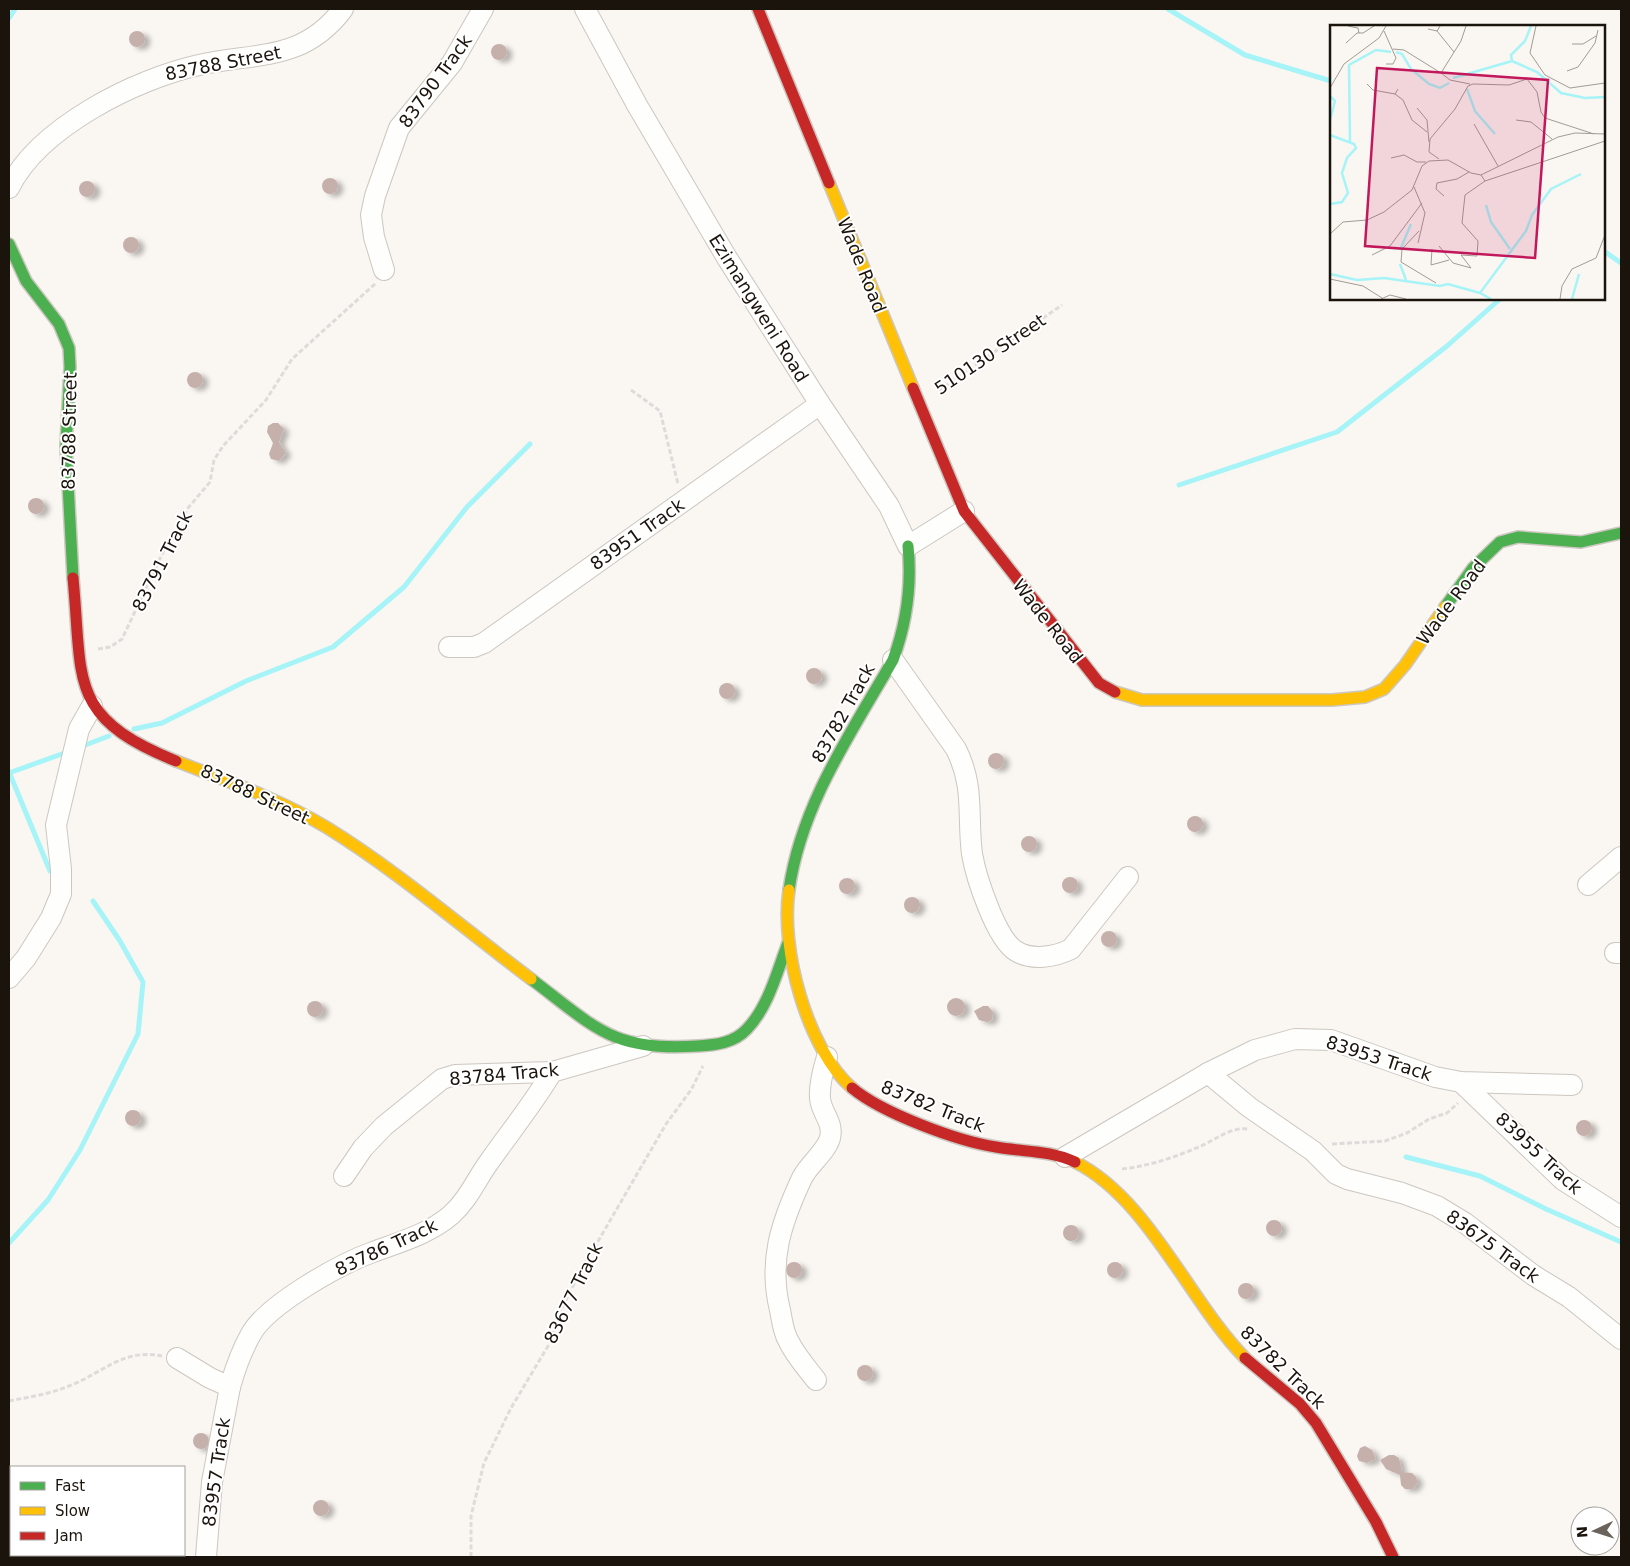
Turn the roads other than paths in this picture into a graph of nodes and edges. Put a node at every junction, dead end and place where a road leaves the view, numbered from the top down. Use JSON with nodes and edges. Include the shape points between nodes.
{"nodes":[{"id":1,"x":343,"y":9,"type":"edge"},
{"id":2,"x":483,"y":9,"type":"edge"},
{"id":3,"x":585,"y":9,"type":"edge"},
{"id":4,"x":758,"y":9,"type":"edge"},
{"id":5,"x":9,"y":188,"type":"edge"},
{"id":6,"x":9,"y":244,"type":"edge"},
{"id":7,"x":384,"y":270,"type":"road end"},
{"id":8,"x":820,"y":404,"type":"junction"},
{"id":9,"x":964,"y":511,"type":"junction"},
{"id":10,"x":1621,"y":534,"type":"edge"},
{"id":11,"x":908,"y":546,"type":"junction"},
{"id":12,"x":449,"y":647,"type":"dead end"},
{"id":13,"x":893,"y":660,"type":"junction"},
{"id":14,"x":92,"y":706,"type":"junction"},
{"id":15,"x":1621,"y":857,"type":"edge"},
{"id":16,"x":1128,"y":876,"type":"dead end"},
{"id":17,"x":1588,"y":885,"type":"dead end"},
{"id":18,"x":788,"y":943,"type":"junction"},
{"id":19,"x":9,"y":978,"type":"edge"},
{"id":20,"x":9,"y":984,"type":"edge"},
{"id":21,"x":9,"y":990,"type":"edge"},
{"id":22,"x":642,"y":1046,"type":"junction"},
{"id":23,"x":827,"y":1057,"type":"junction"},
{"id":24,"x":552,"y":1072,"type":"junction"},
{"id":25,"x":1208,"y":1073,"type":"junction"},
{"id":26,"x":1461,"y":1082,"type":"junction"},
{"id":27,"x":1572,"y":1085,"type":"dead end"},
{"id":28,"x":1065,"y":1157,"type":"junction"},
{"id":29,"x":344,"y":1176,"type":"dead end"},
{"id":30,"x":1621,"y":1217,"type":"edge"},
{"id":31,"x":1621,"y":1338,"type":"edge"},
{"id":32,"x":177,"y":1358,"type":"road end"},
{"id":33,"x":816,"y":1380,"type":"dead end"},
{"id":34,"x":230,"y":1387,"type":"junction"},
{"id":35,"x":206,"y":1557,"type":"edge"},
{"id":36,"x":1393,"y":1557,"type":"edge"}],
"edges":[{"from":1,"to":5,"type":"street","name":"83788 Street","via":[[312,40],[287,51],[168,72],[118,94],[48,140],[24,162]]},
{"from":2,"to":7,"type":"street","name":"83790 Track","via":[[452,64],[419,102],[396,136],[375,196],[372,215],[374,237]]},
{"from":3,"to":8,"type":"street","name":"Ezimangweni Road","via":[[727,258]]},
{"from":4,"to":9,"type":"street","name":"Wade Road"},
{"from":6,"to":14,"type":"street","name":"83788 Street","via":[[31,289],[56,316],[69,351],[71,369],[66,418],[68,524],[80,653]]},
{"from":8,"to":11,"type":"street","name":"Ezimangweni Road","via":[[889,506]]},
{"from":8,"to":12,"type":"street","name":"83951 Track","via":[[484,643],[474,647]]},
{"from":9,"to":10,"type":"street","name":"Wade Road","via":[[1022,589],[1099,683],[1116,693],[1142,700],[1332,700],[1365,696],[1384,689],[1405,665],[1473,568],[1500,542],[1518,537],[1581,542]]},
{"from":9,"to":11,"type":"street"},
{"from":11,"to":13,"type":"street","name":"83782 Track","via":[[911,587]]},
{"from":13,"to":16,"type":"street","via":[[962,762],[969,790],[972,853],[977,876],[1003,937],[1015,951],[1045,957],[1071,949]]},
{"from":13,"to":18,"type":"street","name":"83782 Track","via":[[812,808],[788,895]]},
{"from":14,"to":19,"type":"street","via":[[79,729],[56,825],[61,894],[51,918]]},
{"from":14,"to":22,"type":"street","name":"83788 Street","via":[[108,726],[138,744],[263,794],[325,827],[433,903],[582,1020],[618,1039]]},
{"from":15,"to":17,"type":"street"},
{"from":18,"to":22,"type":"street","name":"83788 Street","via":[[761,1009],[746,1030],[731,1040],[715,1043]]},
{"from":18,"to":23,"type":"street","name":"83782 Track","via":[[810,1021]]},
{"from":20,"to":21,"type":"street"},
{"from":22,"to":24,"type":"street","name":"83784 Track"},
{"from":23,"to":28,"type":"street","name":"83782 Track","via":[[850,1087],[866,1098],[961,1139]]},
{"from":23,"to":33,"type":"street","via":[[822,1072],[820,1100],[828,1120],[830,1139],[808,1165],[802,1178],[781,1230],[774,1264],[775,1290],[786,1338]]},
{"from":24,"to":29,"type":"street","name":"83784 Track","via":[[455,1075],[442,1079],[384,1126],[363,1148]]},
{"from":24,"to":34,"type":"street","name":"83786 Track","via":[[485,1168],[471,1194],[451,1215],[427,1231],[345,1263],[276,1308],[251,1333]]},
{"from":25,"to":26,"type":"street","name":"83953 Track","via":[[1255,1050],[1295,1038],[1316,1038],[1370,1052],[1435,1077]]},
{"from":25,"to":28,"type":"street","name":"83953 Track"},
{"from":25,"to":31,"type":"street","name":"83675 Track","via":[[1249,1107],[1313,1150],[1336,1174],[1437,1206],[1465,1223],[1533,1276],[1569,1297]]},
{"from":26,"to":27,"type":"street","name":"83953 Track"},
{"from":26,"to":30,"type":"street","name":"83955 Track","via":[[1563,1180]]},
{"from":28,"to":36,"type":"street","name":"83782 Track","via":[[1092,1172],[1122,1199],[1186,1280],[1225,1337],[1253,1366],[1307,1410],[1374,1516]]},
{"from":32,"to":34,"type":"street"},
{"from":34,"to":35,"type":"street","name":"83957 Track","via":[[212,1482]]}]}
